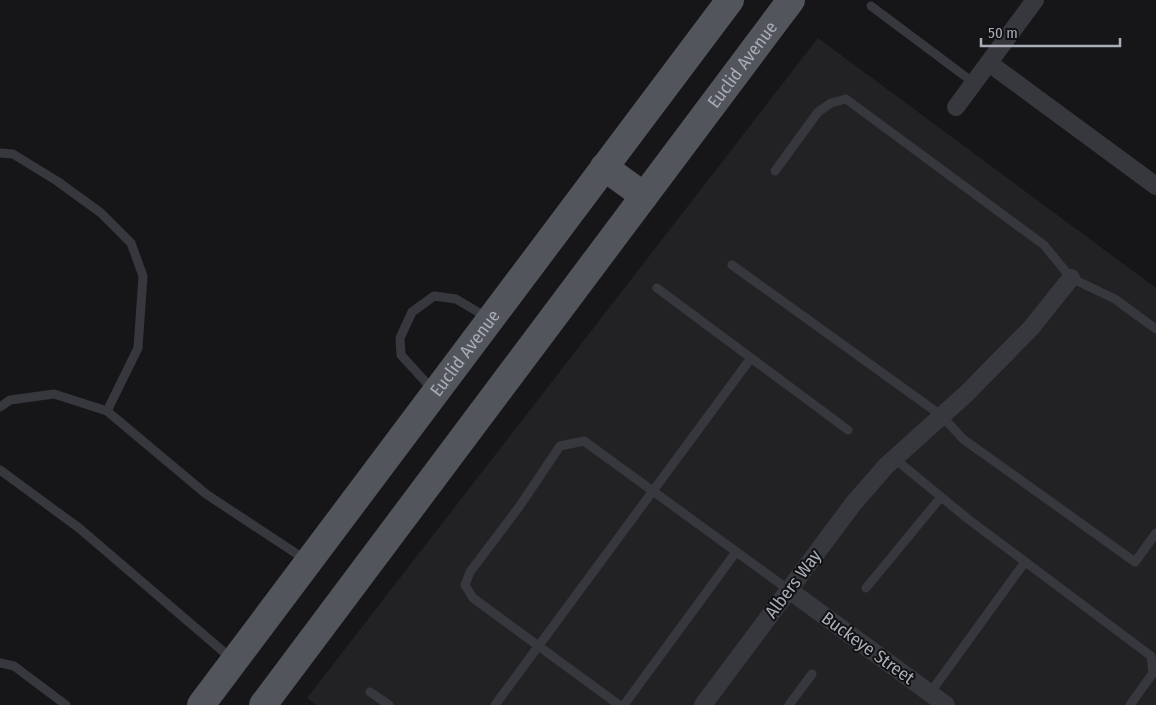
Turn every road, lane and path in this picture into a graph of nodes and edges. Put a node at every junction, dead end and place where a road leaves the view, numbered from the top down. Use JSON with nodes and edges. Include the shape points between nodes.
{"nodes":[{"id":1,"x":730,"y":0,"type":"edge"},
{"id":2,"x":791,"y":0,"type":"edge"},
{"id":3,"x":1035,"y":0,"type":"edge"},
{"id":4,"x":871,"y":6,"type":"dead end"},
{"id":5,"x":989,"y":63,"type":"junction"},
{"id":6,"x":974,"y":83,"type":"junction"},
{"id":7,"x":956,"y":107,"type":"dead end"},
{"id":8,"x":0,"y":153,"type":"edge"},
{"id":9,"x":604,"y":167,"type":"junction"},
{"id":10,"x":775,"y":170,"type":"dead end"},
{"id":11,"x":1156,"y":186,"type":"edge"},
{"id":12,"x":644,"y":196,"type":"junction"},
{"id":13,"x":732,"y":265,"type":"dead end"},
{"id":14,"x":1071,"y":278,"type":"junction"},
{"id":15,"x":657,"y":288,"type":"dead end"},
{"id":16,"x":490,"y":320,"type":"junction"},
{"id":17,"x":1156,"y":329,"type":"edge"},
{"id":18,"x":751,"y":358,"type":"junction"},
{"id":19,"x":435,"y":392,"type":"junction"},
{"id":20,"x":0,"y":407,"type":"edge"},
{"id":21,"x":107,"y":411,"type":"junction"},
{"id":22,"x":942,"y":416,"type":"junction"},
{"id":23,"x":848,"y":430,"type":"dead end"},
{"id":24,"x":890,"y":462,"type":"junction"},
{"id":25,"x":0,"y":470,"type":"edge"},
{"id":26,"x":652,"y":491,"type":"junction"},
{"id":27,"x":941,"y":497,"type":"junction"},
{"id":28,"x":1156,"y":533,"type":"edge"},
{"id":29,"x":736,"y":552,"type":"junction"},
{"id":30,"x":308,"y":562,"type":"junction"},
{"id":31,"x":1025,"y":562,"type":"junction"},
{"id":32,"x":866,"y":588,"type":"dead end"},
{"id":33,"x":789,"y":590,"type":"junction"},
{"id":34,"x":539,"y":646,"type":"junction"},
{"id":35,"x":1154,"y":658,"type":"edge"},
{"id":36,"x":234,"y":660,"type":"junction"},
{"id":37,"x":0,"y":663,"type":"edge"},
{"id":38,"x":812,"y":674,"type":"dead end"},
{"id":39,"x":370,"y":692,"type":"dead end"},
{"id":40,"x":930,"y":693,"type":"junction"},
{"id":41,"x":66,"y":705,"type":"edge"},
{"id":42,"x":201,"y":705,"type":"edge"},
{"id":43,"x":263,"y":705,"type":"edge"},
{"id":44,"x":388,"y":705,"type":"edge"},
{"id":45,"x":495,"y":705,"type":"edge"},
{"id":46,"x":619,"y":705,"type":"edge"},
{"id":47,"x":624,"y":705,"type":"edge"},
{"id":48,"x":703,"y":705,"type":"edge"},
{"id":49,"x":790,"y":705,"type":"edge"},
{"id":50,"x":946,"y":705,"type":"edge"},
{"id":51,"x":1130,"y":705,"type":"edge"}],
"edges":[{"from":1,"to":9,"type":"main road","name":"Euclid Avenue"},
{"from":2,"to":12,"type":"main road","name":"Euclid Avenue"},
{"from":3,"to":5,"type":"street"},
{"from":4,"to":6,"type":"lane"},
{"from":5,"to":6,"type":"street"},
{"from":5,"to":11,"type":"street"},
{"from":6,"to":7,"type":"street"},
{"from":8,"to":21,"type":"lane","via":[[12,154],[57,181],[101,213],[131,243],[143,276],[138,348]]},
{"from":9,"to":12,"type":"main road"},
{"from":9,"to":16,"type":"main road","name":"Euclid Avenue"},
{"from":10,"to":14,"type":"lane","via":[[818,112],[831,103],[846,99],[1044,245]]},
{"from":12,"to":43,"type":"main road","name":"Euclid Avenue"},
{"from":13,"to":22,"type":"lane"},
{"from":14,"to":17,"type":"lane","via":[[1115,298]]},
{"from":14,"to":22,"type":"street","name":"Albers Way","via":[[1031,328]]},
{"from":15,"to":18,"type":"lane"},
{"from":16,"to":19,"type":"main road","name":"Euclid Avenue"},
{"from":16,"to":19,"type":"lane","via":[[456,299],[434,296],[412,312],[400,338],[401,355]]},
{"from":18,"to":23,"type":"lane"},
{"from":18,"to":26,"type":"lane"},
{"from":19,"to":30,"type":"main road","name":"Euclid Avenue"},
{"from":20,"to":21,"type":"lane","via":[[10,400],[54,394]]},
{"from":21,"to":30,"type":"lane","via":[[206,494]]},
{"from":22,"to":24,"type":"street","name":"Albers Way"},
{"from":22,"to":28,"type":"lane","via":[[963,439],[1135,562]]},
{"from":24,"to":27,"type":"lane"},
{"from":24,"to":33,"type":"street","name":"Albers Way","via":[[853,504]]},
{"from":25,"to":36,"type":"lane","via":[[79,528]]},
{"from":26,"to":29,"type":"lane"},
{"from":26,"to":34,"type":"lane"},
{"from":26,"to":34,"type":"lane","via":[[584,441],[560,446],[519,508],[470,572],[465,585],[473,598]]},
{"from":27,"to":31,"type":"lane"},
{"from":27,"to":32,"type":"lane"},
{"from":29,"to":33,"type":"lane"},
{"from":29,"to":47,"type":"lane"},
{"from":30,"to":36,"type":"main road","name":"Euclid Avenue"},
{"from":31,"to":35,"type":"lane"},
{"from":31,"to":40,"type":"lane"},
{"from":33,"to":40,"type":"street","name":"Buckeye Street"},
{"from":33,"to":48,"type":"street","name":"Albers Way"},
{"from":34,"to":45,"type":"lane"},
{"from":34,"to":46,"type":"lane"},
{"from":35,"to":51,"type":"lane","via":[[1153,673]]},
{"from":36,"to":42,"type":"main road","name":"Euclid Avenue"},
{"from":37,"to":41,"type":"lane","via":[[14,666]]},
{"from":38,"to":49,"type":"lane"},
{"from":39,"to":44,"type":"lane"},
{"from":40,"to":50,"type":"street","name":"Buckeye Street"}]}
